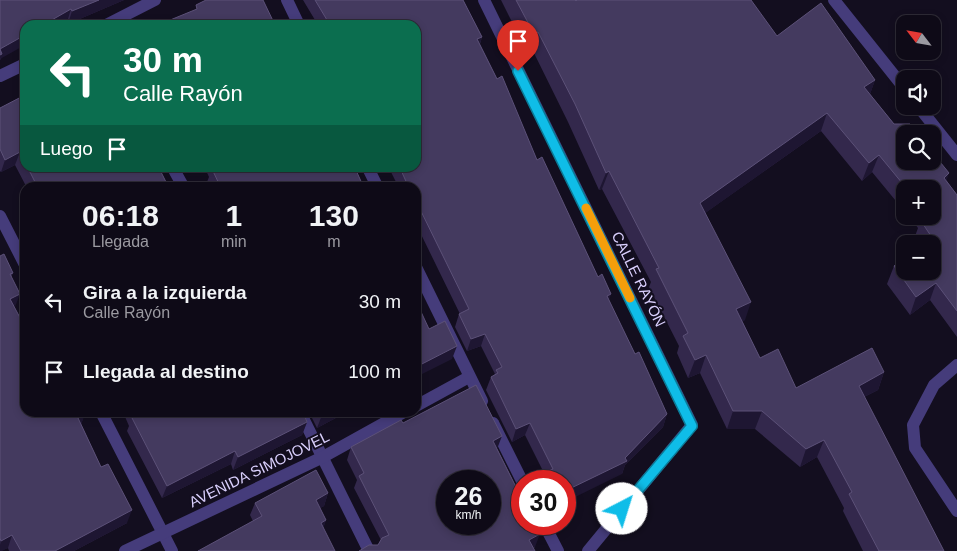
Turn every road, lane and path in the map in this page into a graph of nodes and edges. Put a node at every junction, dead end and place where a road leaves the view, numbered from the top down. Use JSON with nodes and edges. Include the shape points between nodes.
{"nodes":[{"id":1,"x":155,"y":0,"type":"edge"},
{"id":2,"x":287,"y":0,"type":"edge"},
{"id":3,"x":484,"y":0,"type":"edge"},
{"id":4,"x":834,"y":0,"type":"edge"},
{"id":5,"x":116,"y":20,"type":"edge"},
{"id":6,"x":297,"y":20,"type":"edge"},
{"id":7,"x":20,"y":66,"type":"edge"},
{"id":8,"x":0,"y":76,"type":"edge"},
{"id":9,"x":896,"y":79,"type":"edge"},
{"id":10,"x":925,"y":115,"type":"edge"},
{"id":11,"x":957,"y":155,"type":"edge"},
{"id":12,"x":0,"y":216,"type":"edge"},
{"id":13,"x":20,"y":255,"type":"edge"},
{"id":14,"x":421,"y":277,"type":"edge"},
{"id":15,"x":957,"y":365,"type":"edge"},
{"id":16,"x":469,"y":377,"type":"junction"},
{"id":17,"x":421,"y":403,"type":"edge"},
{"id":18,"x":104,"y":417,"type":"edge"},
{"id":19,"x":303,"y":417,"type":"edge"},
{"id":20,"x":395,"y":417,"type":"edge"},
{"id":21,"x":323,"y":457,"type":"junction"},
{"id":22,"x":516,"y":470,"type":"edge"},
{"id":23,"x":957,"y":511,"type":"edge"},
{"id":24,"x":163,"y":533,"type":"junction"},
{"id":25,"x":550,"y":535,"type":"edge"},
{"id":26,"x":125,"y":551,"type":"edge"},
{"id":27,"x":172,"y":551,"type":"edge"},
{"id":28,"x":369,"y":551,"type":"edge"},
{"id":29,"x":558,"y":551,"type":"edge"},
{"id":30,"x":588,"y":551,"type":"edge"}],
"edges":[{"from":1,"to":5,"type":"street"},
{"from":2,"to":6,"type":"street"},
{"from":3,"to":30,"type":"street","name":"CALLE RAYÓN","via":[[692,426]]},
{"from":4,"to":9,"type":"street"},
{"from":7,"to":8,"type":"street"},
{"from":10,"to":11,"type":"street"},
{"from":12,"to":13,"type":"street"},
{"from":14,"to":16,"type":"street"},
{"from":15,"to":23,"type":"street","via":[[934,385],[913,425],[915,448]]},
{"from":16,"to":17,"type":"street"},
{"from":16,"to":22,"type":"street"},
{"from":18,"to":24,"type":"street"},
{"from":19,"to":21,"type":"street"},
{"from":20,"to":21,"type":"street","name":"AVENIDA SIMOJOVEL"},
{"from":21,"to":24,"type":"street","name":"AVENIDA SIMOJOVEL"},
{"from":21,"to":28,"type":"street"},
{"from":24,"to":26,"type":"street","name":"AVENIDA SIMOJOVEL"},
{"from":24,"to":27,"type":"street"},
{"from":25,"to":29,"type":"street"}]}
